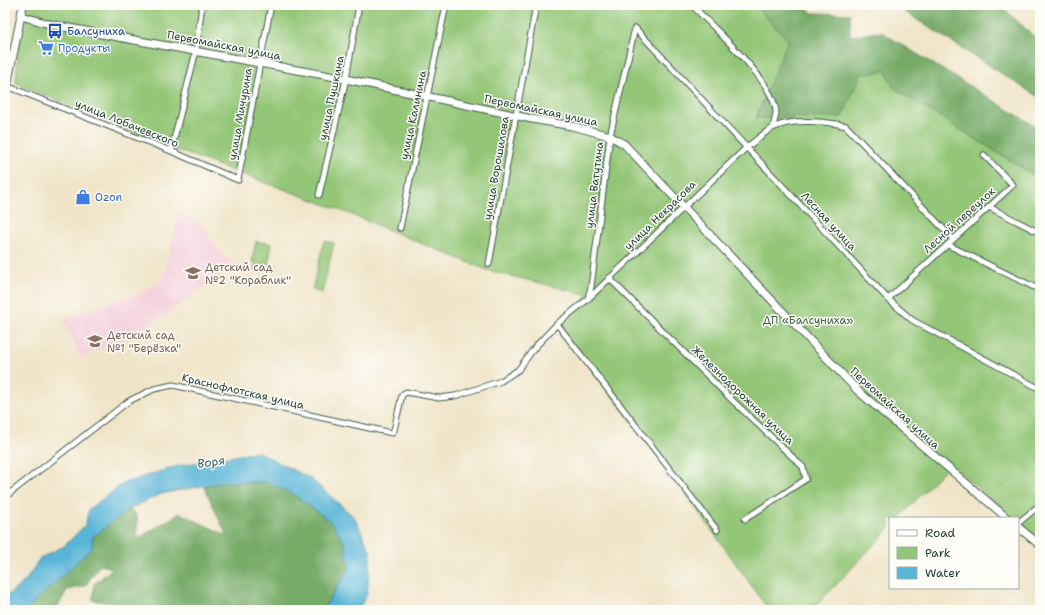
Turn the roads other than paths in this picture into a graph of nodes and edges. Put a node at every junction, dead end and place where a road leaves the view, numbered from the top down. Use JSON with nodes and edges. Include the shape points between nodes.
{"nodes":[{"id":1,"x":24,"y":5,"type":"edge"},
{"id":2,"x":202,"y":5,"type":"edge"},
{"id":3,"x":271,"y":5,"type":"edge"},
{"id":4,"x":359,"y":5,"type":"edge"},
{"id":5,"x":446,"y":5,"type":"edge"},
{"id":6,"x":536,"y":5,"type":"edge"},
{"id":7,"x":693,"y":6,"type":"edge"},
{"id":8,"x":21,"y":16,"type":"junction"},
{"id":9,"x":635,"y":28,"type":"joint"},
{"id":10,"x":196,"y":51,"type":"junction"},
{"id":11,"x":260,"y":63,"type":"junction"},
{"id":12,"x":346,"y":79,"type":"junction"},
{"id":13,"x":7,"y":86,"type":"junction"},
{"id":14,"x":5,"y":96,"type":"edge"},
{"id":15,"x":427,"y":97,"type":"junction"},
{"id":16,"x":515,"y":116,"type":"junction"},
{"id":17,"x":773,"y":127,"type":"junction"},
{"id":18,"x":610,"y":136,"type":"junction"},
{"id":19,"x":747,"y":148,"type":"junction"},
{"id":20,"x":171,"y":151,"type":"junction"},
{"id":21,"x":984,"y":155,"type":"dead end"},
{"id":22,"x":238,"y":180,"type":"joint"},
{"id":23,"x":319,"y":195,"type":"dead end"},
{"id":24,"x":682,"y":207,"type":"junction"},
{"id":25,"x":989,"y":207,"type":"junction"},
{"id":26,"x":400,"y":228,"type":"dead end"},
{"id":27,"x":1040,"y":233,"type":"edge"},
{"id":28,"x":953,"y":240,"type":"junction"},
{"id":29,"x":948,"y":245,"type":"junction"},
{"id":30,"x":489,"y":264,"type":"dead end"},
{"id":31,"x":610,"y":278,"type":"junction"},
{"id":32,"x":1040,"y":290,"type":"edge"},
{"id":33,"x":588,"y":299,"type":"junction"},
{"id":34,"x":888,"y":299,"type":"junction"},
{"id":35,"x":557,"y":324,"type":"junction"},
{"id":36,"x":1040,"y":389,"type":"edge"},
{"id":37,"x":392,"y":433,"type":"joint"},
{"id":38,"x":5,"y":497,"type":"edge"},
{"id":39,"x":1040,"y":505,"type":"edge"},
{"id":40,"x":1006,"y":517,"type":"edge"},
{"id":41,"x":745,"y":519,"type":"dead end"},
{"id":42,"x":1019,"y":522,"type":"edge"},
{"id":43,"x":1019,"y":528,"type":"edge"},
{"id":44,"x":717,"y":530,"type":"dead end"},
{"id":45,"x":1040,"y":545,"type":"edge"}],
"edges":[{"from":1,"to":8,"type":"street"},
{"from":2,"to":10,"type":"street"},
{"from":3,"to":11,"type":"street","name":"улица Мичурина"},
{"from":4,"to":12,"type":"street","name":"улица Пушкина"},
{"from":5,"to":15,"type":"street","name":"улица Калинина"},
{"from":6,"to":16,"type":"street","name":"улица Ворошилова"},
{"from":7,"to":17,"type":"street","via":[[762,79],[776,112]]},
{"from":8,"to":10,"type":"street","name":"Первомайская улица","via":[[53,25]]},
{"from":8,"to":13,"type":"street"},
{"from":9,"to":18,"type":"street","name":"улица Ватутина"},
{"from":9,"to":19,"type":"street","name":"Лесная улица"},
{"from":10,"to":11,"type":"street","name":"Первомайская улица"},
{"from":10,"to":20,"type":"street"},
{"from":11,"to":12,"type":"street","name":"Первомайская улица"},
{"from":11,"to":22,"type":"street","name":"улица Мичурина"},
{"from":12,"to":15,"type":"street","name":"Первомайская улица"},
{"from":12,"to":23,"type":"street","name":"улица Пушкина"},
{"from":13,"to":14,"type":"street"},
{"from":13,"to":20,"type":"street","name":"улица Лобачевского"},
{"from":15,"to":16,"type":"street","name":"Первомайская улица"},
{"from":15,"to":26,"type":"street","name":"улица Калинина"},
{"from":16,"to":18,"type":"street","name":"Первомайская улица"},
{"from":16,"to":30,"type":"street","name":"улица Ворошилова"},
{"from":17,"to":19,"type":"street","name":"улица Некрасова"},
{"from":17,"to":28,"type":"street","via":[[788,122],[837,123],[846,126]]},
{"from":18,"to":24,"type":"street","name":"Первомайская улица","via":[[624,144]]},
{"from":18,"to":33,"type":"street","name":"улица Ватутина"},
{"from":19,"to":24,"type":"street","name":"улица Некрасова"},
{"from":19,"to":34,"type":"street","name":"Лесная улица"},
{"from":20,"to":22,"type":"street","name":"улица Лобачевского"},
{"from":21,"to":25,"type":"street","name":"Лесной переулок","via":[[1013,185]]},
{"from":24,"to":31,"type":"street","name":"улица Некрасова"},
{"from":24,"to":40,"type":"street","name":"Первомайская улица","via":[[858,391]]},
{"from":25,"to":27,"type":"street"},
{"from":25,"to":28,"type":"street","name":"Лесной переулок"},
{"from":28,"to":29,"type":"street","name":"Лесной переулок"},
{"from":29,"to":32,"type":"street"},
{"from":29,"to":34,"type":"street","name":"Лесной переулок"},
{"from":31,"to":33,"type":"street","name":"улица Некрасова"},
{"from":31,"to":41,"type":"street","name":"Железнодорожная улица","via":[[732,400],[803,466],[806,479]]},
{"from":33,"to":35,"type":"street","name":"улица Некрасова"},
{"from":34,"to":36,"type":"street","name":"Лесная улица","via":[[912,320]]},
{"from":35,"to":37,"type":"street","name":"улица Некрасова","via":[[518,370],[501,381],[469,393],[444,398],[403,393]]},
{"from":35,"to":44,"type":"street"},
{"from":37,"to":38,"type":"street","name":"Краснофлотская улица","via":[[173,385],[154,389],[129,401]]},
{"from":39,"to":42,"type":"street"},
{"from":43,"to":45,"type":"street"}]}
